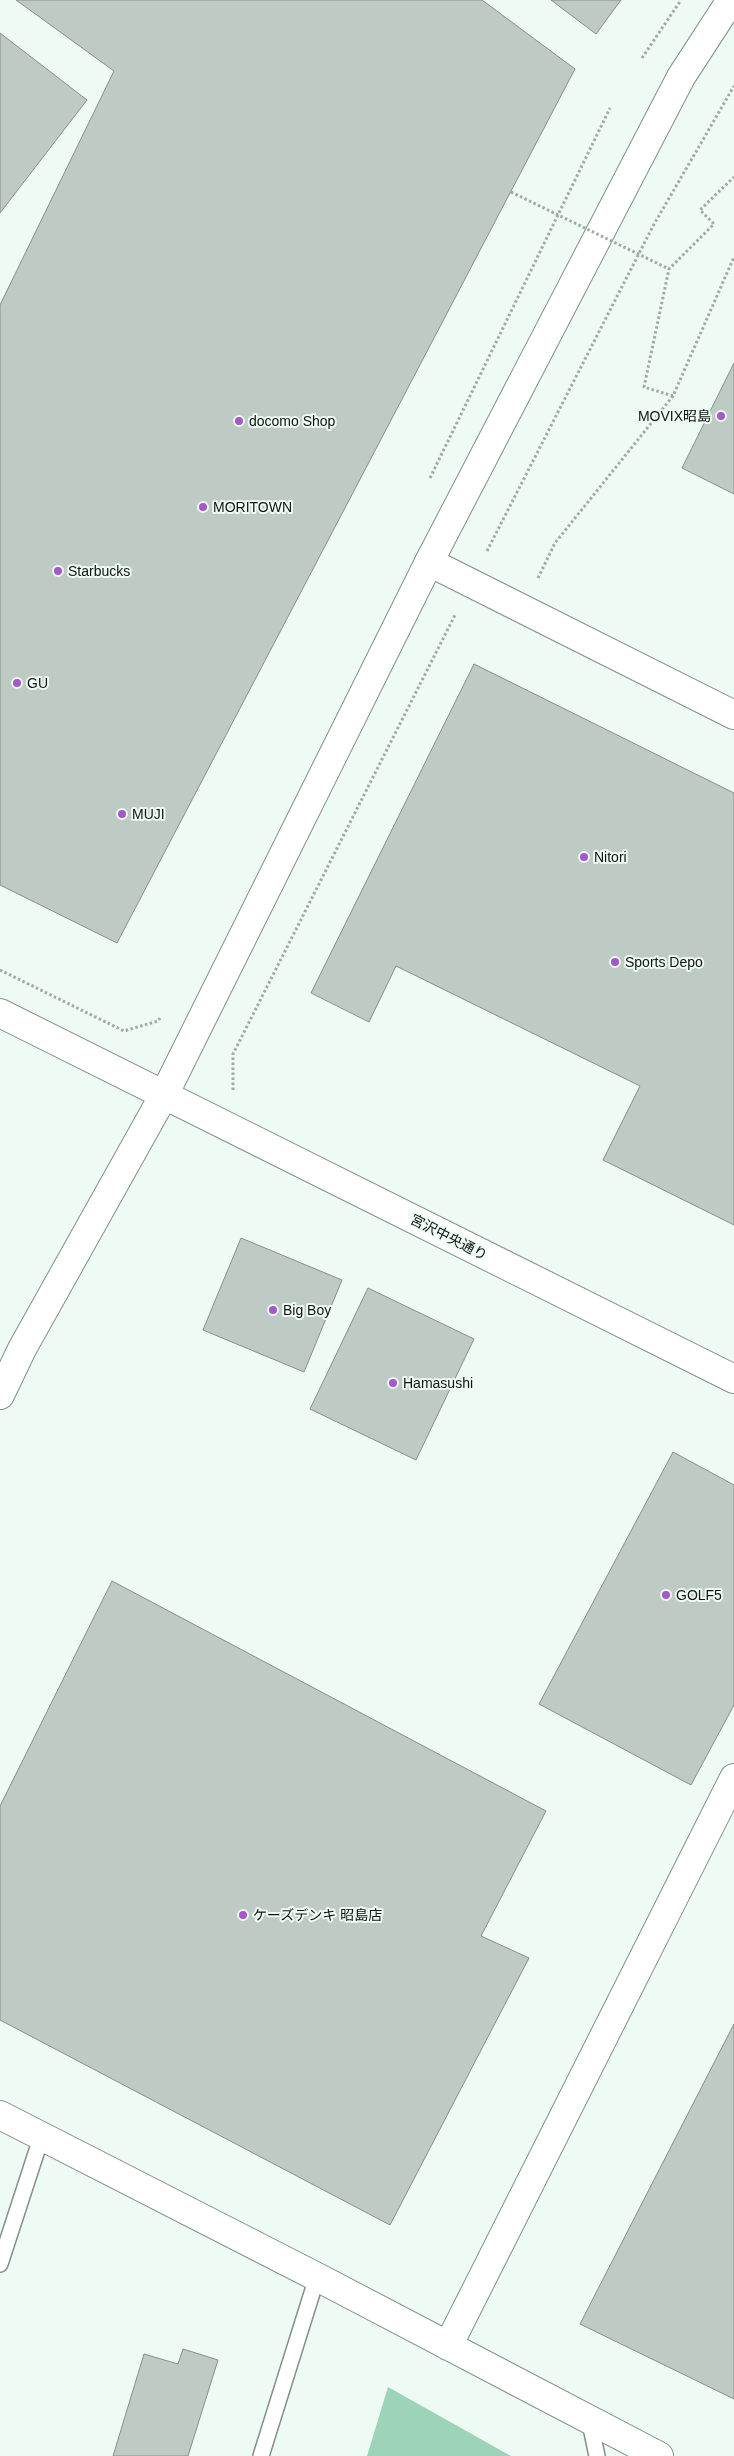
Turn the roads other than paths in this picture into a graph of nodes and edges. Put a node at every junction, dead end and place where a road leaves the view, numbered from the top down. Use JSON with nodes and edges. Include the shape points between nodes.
{"nodes":[{"id":1,"x":731,"y":0,"type":"edge"},
{"id":2,"x":429,"y":562,"type":"junction"},
{"id":3,"x":734,"y":715,"type":"edge"},
{"id":4,"x":0,"y":1014,"type":"edge"},
{"id":5,"x":164,"y":1095,"type":"junction"},
{"id":6,"x":734,"y":1379,"type":"edge"},
{"id":7,"x":0,"y":1395,"type":"edge"},
{"id":8,"x":734,"y":1778,"type":"edge"},
{"id":9,"x":0,"y":2116,"type":"edge"},
{"id":10,"x":41,"y":2138,"type":"junction"},
{"id":11,"x":0,"y":2264,"type":"edge"},
{"id":12,"x":317,"y":2277,"type":"junction"},
{"id":13,"x":448,"y":2346,"type":"junction"},
{"id":14,"x":589,"y":2418,"type":"junction"},
{"id":15,"x":261,"y":2456,"type":"edge"},
{"id":16,"x":597,"y":2456,"type":"edge"},
{"id":17,"x":659,"y":2456,"type":"edge"}],
"edges":[{"from":1,"to":2,"type":"street","via":[[681,77]]},
{"from":2,"to":3,"type":"street"},
{"from":2,"to":5,"type":"street"},
{"from":4,"to":5,"type":"street","name":"宮沢中央通り"},
{"from":5,"to":6,"type":"street","name":"宮沢中央通り"},
{"from":5,"to":7,"type":"street","via":[[22,1349]]},
{"from":8,"to":13,"type":"street"},
{"from":9,"to":10,"type":"street"},
{"from":10,"to":11,"type":"lane"},
{"from":10,"to":12,"type":"street"},
{"from":12,"to":13,"type":"street"},
{"from":12,"to":15,"type":"lane"},
{"from":13,"to":14,"type":"street"},
{"from":14,"to":16,"type":"lane"},
{"from":14,"to":17,"type":"street"}]}
